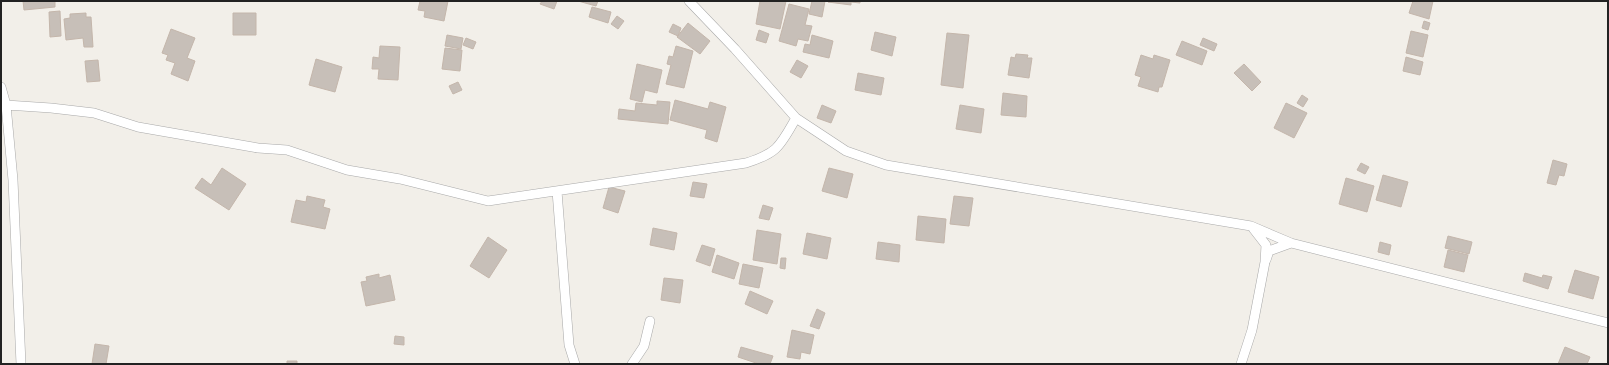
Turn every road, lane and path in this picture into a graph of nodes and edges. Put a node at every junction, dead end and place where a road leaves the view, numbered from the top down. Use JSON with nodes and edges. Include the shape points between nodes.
{"nodes":[{"id":1,"x":689,"y":1,"type":"edge"},
{"id":2,"x":1,"y":87,"type":"edge"},
{"id":3,"x":6,"y":106,"type":"junction"},
{"id":4,"x":796,"y":118,"type":"junction"},
{"id":5,"x":557,"y":191,"type":"junction"},
{"id":6,"x":1251,"y":226,"type":"junction"},
{"id":7,"x":1291,"y":244,"type":"junction"},
{"id":8,"x":1265,"y":262,"type":"junction"},
{"id":9,"x":650,"y":321,"type":"dead end"},
{"id":10,"x":1608,"y":323,"type":"edge"},
{"id":11,"x":21,"y":364,"type":"edge"},
{"id":12,"x":575,"y":364,"type":"edge"},
{"id":13,"x":632,"y":364,"type":"edge"},
{"id":14,"x":1241,"y":364,"type":"edge"}],
"edges":[{"from":1,"to":4,"type":"street"},
{"from":2,"to":3,"type":"street"},
{"from":3,"to":5,"type":"street","via":[[94,113],[138,127],[258,148],[287,150],[347,170],[400,178],[488,200]]},
{"from":3,"to":11,"type":"street","via":[[13,180]]},
{"from":4,"to":5,"type":"street","via":[[781,144],[766,157],[746,163]]},
{"from":4,"to":6,"type":"street","via":[[846,151],[886,165]]},
{"from":5,"to":12,"type":"street","via":[[569,345]]},
{"from":6,"to":7,"type":"street"},
{"from":6,"to":8,"type":"street","via":[[1266,245]]},
{"from":7,"to":8,"type":"street","via":[[1269,251]]},
{"from":7,"to":10,"type":"street"},
{"from":8,"to":14,"type":"street","via":[[1252,330]]},
{"from":9,"to":13,"type":"street","via":[[644,346]]}]}
